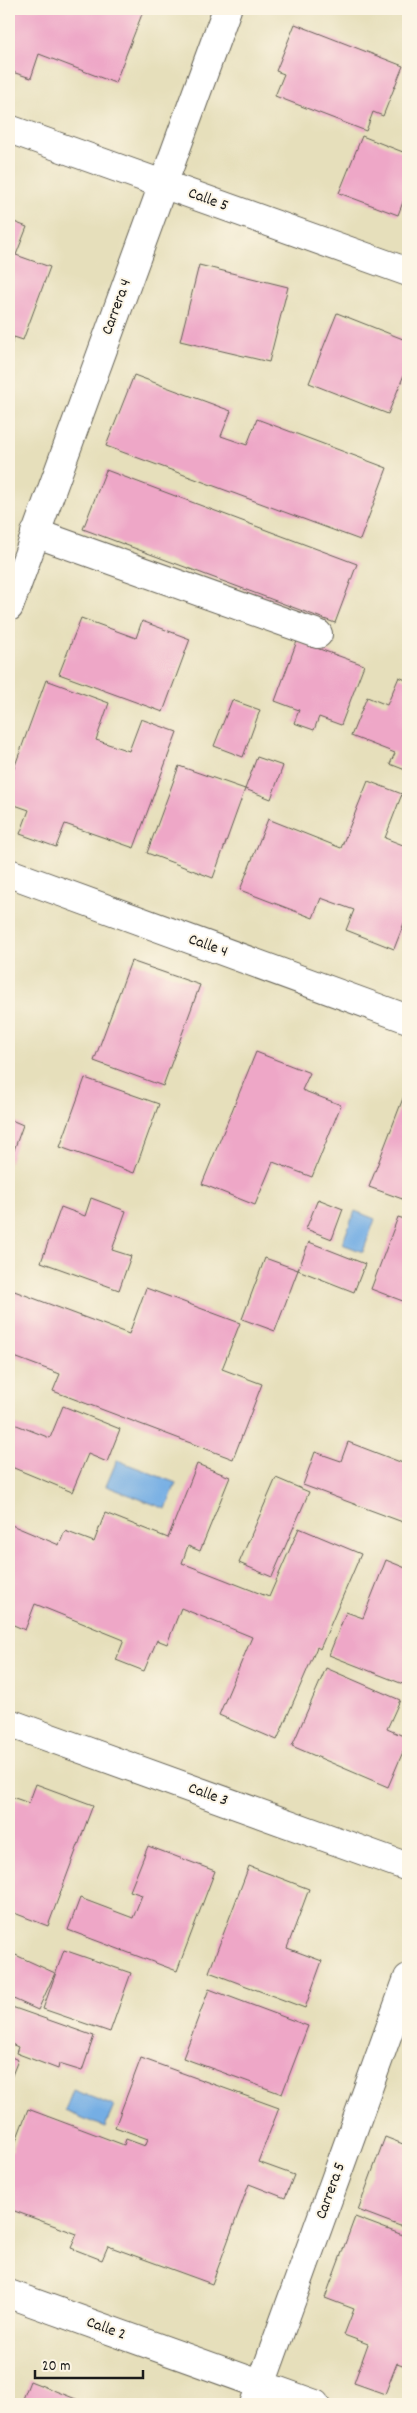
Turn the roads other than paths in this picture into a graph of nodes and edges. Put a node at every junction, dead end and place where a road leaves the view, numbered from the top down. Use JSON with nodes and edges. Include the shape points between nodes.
{"nodes":[{"id":1,"x":227,"y":9,"type":"edge"},
{"id":2,"x":9,"y":129,"type":"edge"},
{"id":3,"x":162,"y":184,"type":"junction"},
{"id":4,"x":408,"y":272,"type":"edge"},
{"id":5,"x":35,"y":533,"type":"junction"},
{"id":6,"x":9,"y":606,"type":"edge"},
{"id":7,"x":318,"y":634,"type":"dead end"},
{"id":8,"x":9,"y":874,"type":"edge"},
{"id":9,"x":408,"y":1019,"type":"edge"},
{"id":10,"x":9,"y":1723,"type":"edge"},
{"id":11,"x":408,"y":1867,"type":"edge"},
{"id":12,"x":408,"y":1978,"type":"edge"},
{"id":13,"x":9,"y":2294,"type":"edge"},
{"id":14,"x":258,"y":2395,"type":"edge"},
{"id":15,"x":315,"y":2404,"type":"edge"}],
"edges":[{"from":1,"to":3,"type":"street","name":"Carrera 4"},
{"from":2,"to":3,"type":"street","name":"Calle 5"},
{"from":3,"to":4,"type":"street","name":"Calle 5"},
{"from":3,"to":5,"type":"street","name":"Carrera 4"},
{"from":5,"to":6,"type":"street","name":"Carrera 4"},
{"from":5,"to":7,"type":"street"},
{"from":8,"to":9,"type":"street","name":"Calle 4"},
{"from":10,"to":11,"type":"street","name":"Calle 3"},
{"from":12,"to":14,"type":"street","name":"Carrera 5"},
{"from":13,"to":14,"type":"street","name":"Calle 2"},
{"from":14,"to":15,"type":"street","name":"Calle 2"}]}
